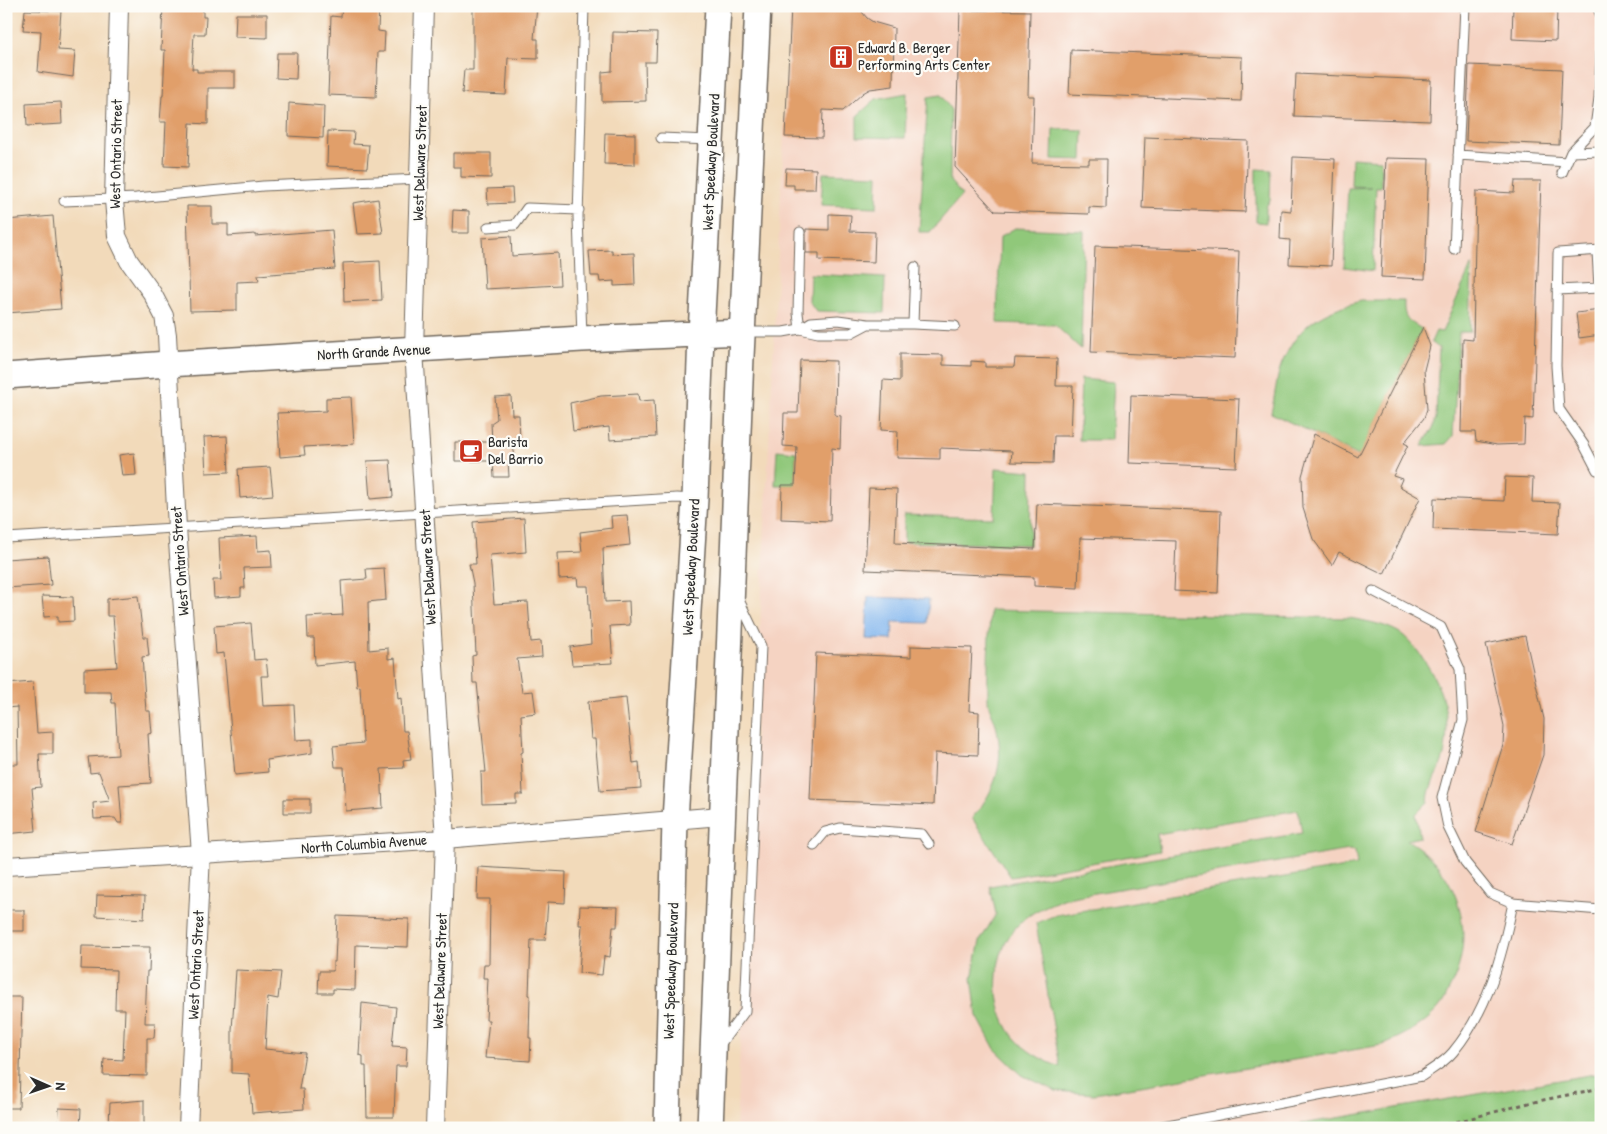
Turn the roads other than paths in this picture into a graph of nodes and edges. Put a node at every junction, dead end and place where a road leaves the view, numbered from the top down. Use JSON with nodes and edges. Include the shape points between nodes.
{"nodes":[{"id":1,"x":119,"y":6,"type":"edge"},
{"id":2,"x":424,"y":6,"type":"edge"},
{"id":3,"x":584,"y":6,"type":"edge"},
{"id":4,"x":718,"y":6,"type":"edge"},
{"id":5,"x":758,"y":6,"type":"edge"},
{"id":6,"x":1465,"y":6,"type":"edge"},
{"id":7,"x":1596,"y":6,"type":"edge"},
{"id":8,"x":1601,"y":16,"type":"edge"},
{"id":9,"x":1601,"y":53,"type":"edge"},
{"id":10,"x":661,"y":138,"type":"dead end"},
{"id":11,"x":712,"y":140,"type":"junction"},
{"id":12,"x":1601,"y":151,"type":"edge"},
{"id":13,"x":1571,"y":152,"type":"junction"},
{"id":14,"x":1458,"y":155,"type":"junction"},
{"id":15,"x":1567,"y":162,"type":"junction"},
{"id":16,"x":1562,"y":173,"type":"dead end"},
{"id":17,"x":420,"y":179,"type":"junction"},
{"id":18,"x":114,"y":200,"type":"junction"},
{"id":19,"x":64,"y":201,"type":"dead end"},
{"id":20,"x":579,"y":210,"type":"junction"},
{"id":21,"x":488,"y":227,"type":"dead end"},
{"id":22,"x":800,"y":232,"type":"dead end"},
{"id":23,"x":1454,"y":249,"type":"dead end"},
{"id":24,"x":1599,"y":250,"type":"edge"},
{"id":25,"x":915,"y":267,"type":"dead end"},
{"id":26,"x":1557,"y":290,"type":"junction"},
{"id":27,"x":868,"y":324,"type":"junction"},
{"id":28,"x":913,"y":324,"type":"junction"},
{"id":29,"x":956,"y":326,"type":"dead end"},
{"id":30,"x":800,"y":329,"type":"junction"},
{"id":31,"x":742,"y":332,"type":"junction"},
{"id":32,"x":701,"y":335,"type":"junction"},
{"id":33,"x":582,"y":339,"type":"junction"},
{"id":34,"x":414,"y":350,"type":"junction"},
{"id":35,"x":168,"y":364,"type":"junction"},
{"id":36,"x":6,"y":376,"type":"edge"},
{"id":37,"x":1597,"y":470,"type":"dead end"},
{"id":38,"x":695,"y":499,"type":"junction"},
{"id":39,"x":425,"y":514,"type":"junction"},
{"id":40,"x":177,"y":528,"type":"junction"},
{"id":41,"x":6,"y":538,"type":"edge"},
{"id":42,"x":732,"y":584,"type":"junction"},
{"id":43,"x":1374,"y":591,"type":"dead end"},
{"id":44,"x":722,"y":816,"type":"junction"},
{"id":45,"x":675,"y":820,"type":"junction"},
{"id":46,"x":445,"y":839,"type":"junction"},
{"id":47,"x":814,"y":844,"type":"dead end"},
{"id":48,"x":929,"y":844,"type":"dead end"},
{"id":49,"x":201,"y":854,"type":"junction"},
{"id":50,"x":6,"y":866,"type":"edge"},
{"id":51,"x":1512,"y":903,"type":"junction"},
{"id":52,"x":1601,"y":910,"type":"edge"},
{"id":53,"x":713,"y":1054,"type":"junction"},
{"id":54,"x":188,"y":1128,"type":"edge"},
{"id":55,"x":435,"y":1128,"type":"edge"},
{"id":56,"x":667,"y":1128,"type":"edge"},
{"id":57,"x":710,"y":1128,"type":"edge"},
{"id":58,"x":1152,"y":1128,"type":"edge"}],
"edges":[{"from":1,"to":18,"type":"street","name":"West Ontario Street"},
{"from":2,"to":17,"type":"street","name":"West Delaware Street"},
{"from":3,"to":20,"type":"lane"},
{"from":4,"to":11,"type":"main road","name":"West Speedway Boulevard"},
{"from":5,"to":31,"type":"main road"},
{"from":6,"to":14,"type":"lane"},
{"from":7,"to":8,"type":"lane"},
{"from":9,"to":13,"type":"lane","via":[[1595,127]]},
{"from":10,"to":11,"type":"lane"},
{"from":11,"to":32,"type":"main road","name":"West Speedway Boulevard"},
{"from":12,"to":13,"type":"lane"},
{"from":13,"to":15,"type":"lane"},
{"from":14,"to":15,"type":"lane"},
{"from":14,"to":23,"type":"lane"},
{"from":15,"to":16,"type":"lane"},
{"from":17,"to":18,"type":"lane","via":[[263,186]]},
{"from":17,"to":34,"type":"street","name":"West Delaware Street"},
{"from":18,"to":19,"type":"lane"},
{"from":18,"to":35,"type":"street","name":"West Ontario Street","via":[[117,236],[129,262],[164,316]]},
{"from":20,"to":21,"type":"lane","via":[[527,208],[515,225]]},
{"from":20,"to":33,"type":"lane"},
{"from":22,"to":30,"type":"lane"},
{"from":24,"to":26,"type":"lane","via":[[1558,253]]},
{"from":24,"to":26,"type":"lane","via":[[1599,288]]},
{"from":25,"to":28,"type":"lane"},
{"from":26,"to":37,"type":"lane","via":[[1559,409]]},
{"from":27,"to":28,"type":"lane"},
{"from":27,"to":30,"type":"lane","via":[[813,321]]},
{"from":27,"to":30,"type":"lane","via":[[851,333],[818,333]]},
{"from":28,"to":29,"type":"lane"},
{"from":30,"to":31,"type":"lane"},
{"from":31,"to":32,"type":"main road","name":"North Grande Avenue"},
{"from":31,"to":42,"type":"main road"},
{"from":32,"to":33,"type":"main road","name":"North Grande Avenue"},
{"from":32,"to":38,"type":"main road","name":"West Speedway Boulevard"},
{"from":33,"to":34,"type":"main road","name":"North Grande Avenue"},
{"from":34,"to":35,"type":"main road","name":"North Grande Avenue"},
{"from":34,"to":39,"type":"street","name":"West Delaware Street"},
{"from":35,"to":36,"type":"main road","name":"North Grande Avenue"},
{"from":35,"to":40,"type":"street","name":"West Ontario Street"},
{"from":38,"to":39,"type":"lane"},
{"from":38,"to":45,"type":"main road","name":"West Speedway Boulevard"},
{"from":39,"to":40,"type":"lane"},
{"from":39,"to":46,"type":"street","name":"West Delaware Street"},
{"from":40,"to":41,"type":"lane"},
{"from":40,"to":49,"type":"street","name":"West Ontario Street"},
{"from":42,"to":44,"type":"main road"},
{"from":42,"to":53,"type":"lane","via":[[761,646],[761,656],[746,1011]]},
{"from":43,"to":51,"type":"lane","via":[[1440,627],[1460,669],[1463,720],[1442,798],[1448,827],[1465,862],[1490,892]]},
{"from":44,"to":45,"type":"street","name":"North Columbia Avenue"},
{"from":44,"to":53,"type":"main road"},
{"from":45,"to":46,"type":"street","name":"North Columbia Avenue"},
{"from":45,"to":56,"type":"main road","name":"West Speedway Boulevard"},
{"from":46,"to":49,"type":"street","name":"North Columbia Avenue"},
{"from":46,"to":55,"type":"street","name":"West Delaware Street"},
{"from":47,"to":48,"type":"lane","via":[[825,832],[840,828],[922,834]]},
{"from":49,"to":50,"type":"street","name":"North Columbia Avenue"},
{"from":49,"to":54,"type":"street","name":"West Ontario Street"},
{"from":51,"to":52,"type":"lane"},
{"from":51,"to":58,"type":"lane","via":[[1493,981],[1477,1018],[1452,1054],[1422,1076]]},
{"from":53,"to":57,"type":"main road"}]}
